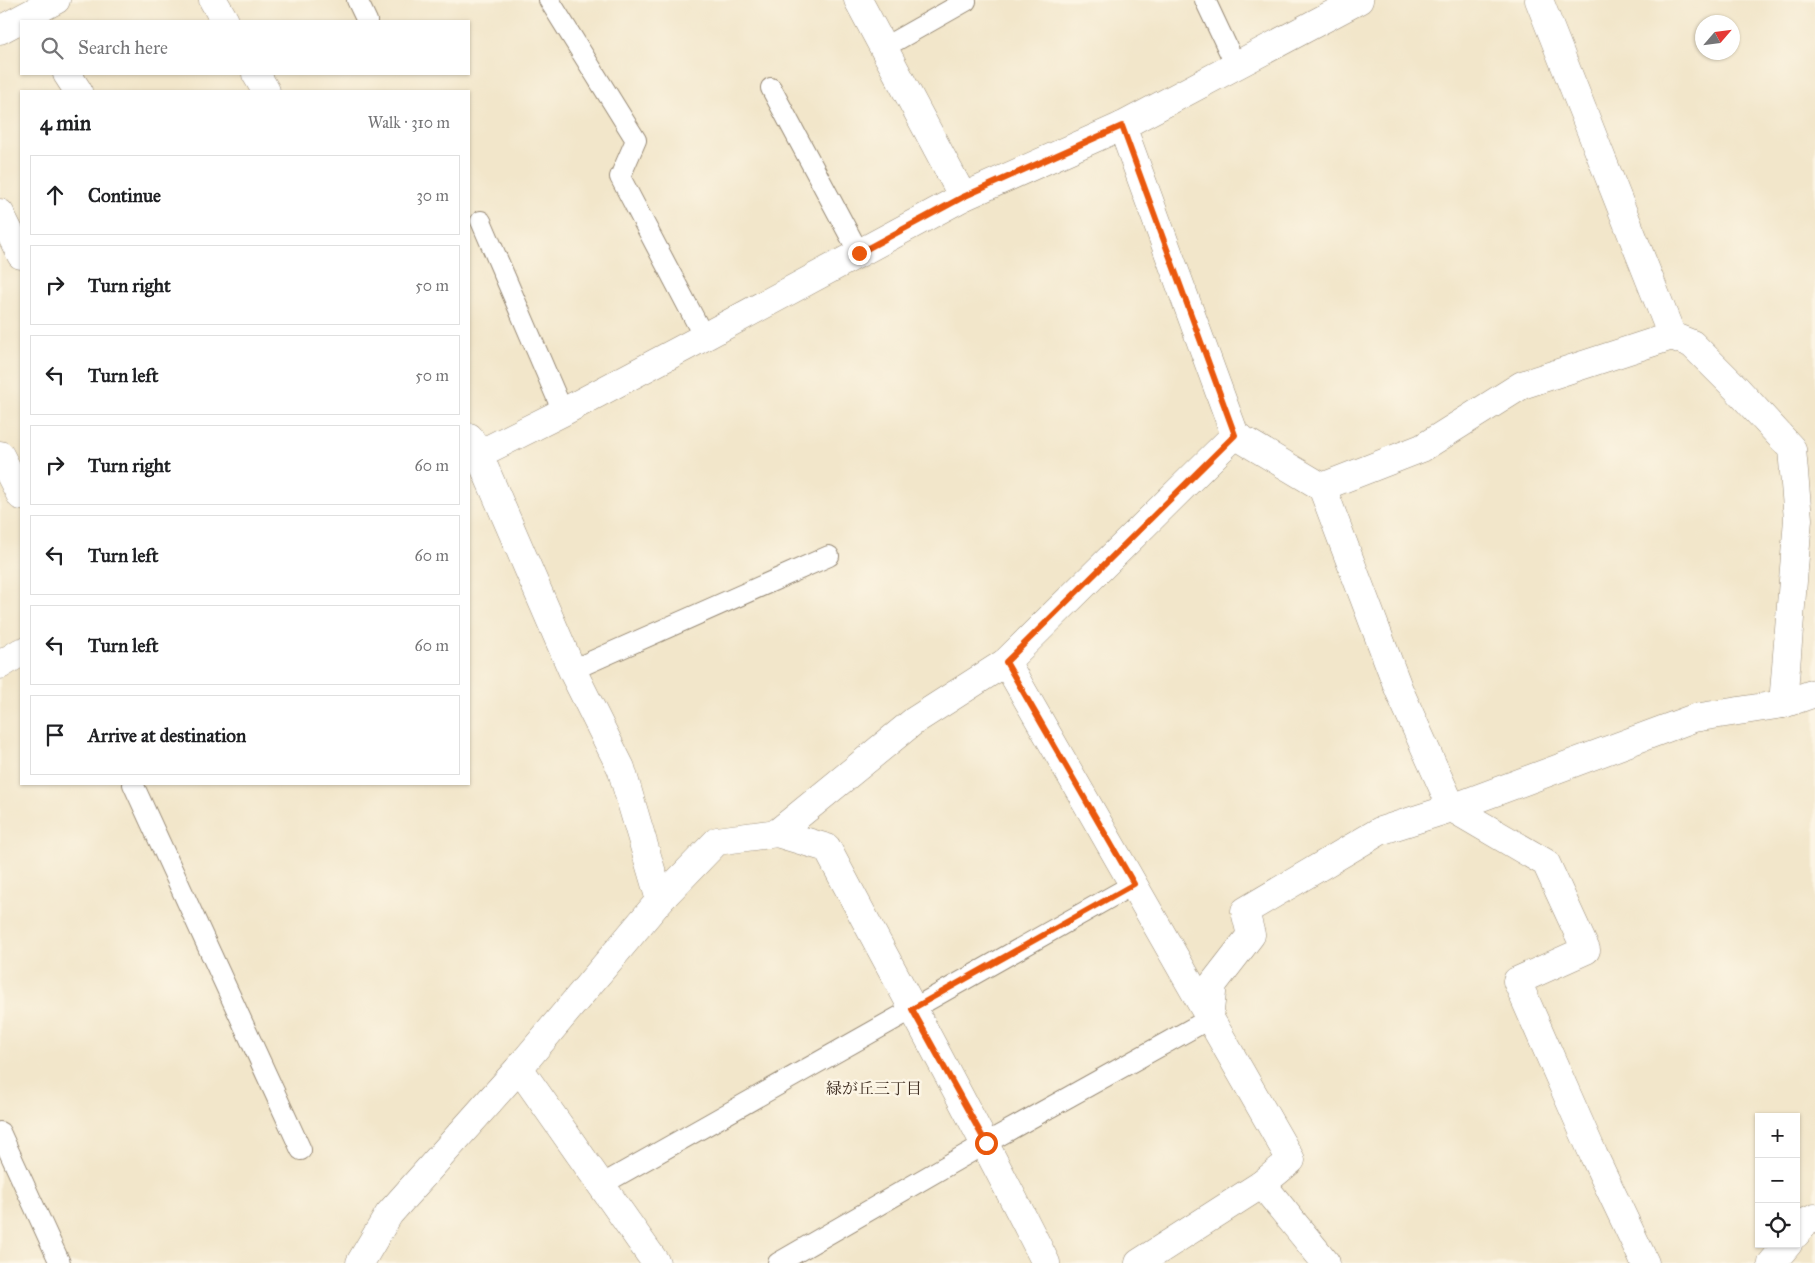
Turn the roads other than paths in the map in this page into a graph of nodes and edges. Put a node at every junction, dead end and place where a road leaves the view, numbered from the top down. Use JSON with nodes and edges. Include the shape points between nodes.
{"nodes":[{"id":1,"x":56,"y":0,"type":"edge"},
{"id":2,"x":213,"y":0,"type":"edge"},
{"id":3,"x":357,"y":0,"type":"edge"},
{"id":4,"x":549,"y":0,"type":"edge"},
{"id":5,"x":858,"y":0,"type":"edge"},
{"id":6,"x":1205,"y":0,"type":"edge"},
{"id":7,"x":1359,"y":0,"type":"edge"},
{"id":8,"x":1539,"y":0,"type":"edge"},
{"id":9,"x":966,"y":1,"type":"dead end"},
{"id":10,"x":23,"y":13,"type":"edge"},
{"id":11,"x":224,"y":20,"type":"edge"},
{"id":12,"x":367,"y":20,"type":"edge"},
{"id":13,"x":0,"y":30,"type":"edge"},
{"id":14,"x":883,"y":48,"type":"junction"},
{"id":15,"x":1236,"y":66,"type":"junction"},
{"id":16,"x":68,"y":75,"type":"edge"},
{"id":17,"x":257,"y":75,"type":"edge"},
{"id":18,"x":771,"y":88,"type":"dead end"},
{"id":19,"x":77,"y":90,"type":"edge"},
{"id":20,"x":265,"y":90,"type":"edge"},
{"id":21,"x":1122,"y":126,"type":"junction"},
{"id":22,"x":963,"y":197,"type":"junction"},
{"id":23,"x":0,"y":213,"type":"edge"},
{"id":24,"x":481,"y":221,"type":"dead end"},
{"id":25,"x":20,"y":253,"type":"edge"},
{"id":26,"x":859,"y":253,"type":"junction"},
{"id":27,"x":1672,"y":336,"type":"junction"},
{"id":28,"x":704,"y":337,"type":"junction"},
{"id":29,"x":563,"y":412,"type":"junction"},
{"id":30,"x":1235,"y":435,"type":"junction"},
{"id":31,"x":472,"y":450,"type":"edge"},
{"id":32,"x":0,"y":456,"type":"edge"},
{"id":33,"x":1322,"y":486,"type":"junction"},
{"id":34,"x":20,"y":494,"type":"edge"},
{"id":35,"x":829,"y":556,"type":"dead end"},
{"id":36,"x":20,"y":653,"type":"edge"},
{"id":37,"x":1006,"y":662,"type":"junction"},
{"id":38,"x":0,"y":666,"type":"edge"},
{"id":39,"x":572,"y":670,"type":"junction"},
{"id":40,"x":1815,"y":693,"type":"edge"},
{"id":41,"x":1782,"y":704,"type":"junction"},
{"id":42,"x":133,"y":785,"type":"edge"},
{"id":43,"x":1452,"y":808,"type":"junction"},
{"id":44,"x":777,"y":833,"type":"junction"},
{"id":45,"x":1134,"y":884,"type":"junction"},
{"id":46,"x":660,"y":900,"type":"junction"},
{"id":47,"x":912,"y":1009,"type":"junction"},
{"id":48,"x":1209,"y":1019,"type":"junction"},
{"id":49,"x":519,"y":1068,"type":"junction"},
{"id":50,"x":0,"y":1132,"type":"edge"},
{"id":51,"x":986,"y":1143,"type":"junction"},
{"id":52,"x":301,"y":1150,"type":"dead end"},
{"id":53,"x":1262,"y":1184,"type":"junction"},
{"id":54,"x":601,"y":1185,"type":"junction"},
{"id":55,"x":1815,"y":1218,"type":"edge"},
{"id":56,"x":1800,"y":1229,"type":"edge"},
{"id":57,"x":1785,"y":1248,"type":"edge"},
{"id":58,"x":60,"y":1263,"type":"edge"},
{"id":59,"x":360,"y":1263,"type":"edge"},
{"id":60,"x":656,"y":1263,"type":"edge"},
{"id":61,"x":778,"y":1263,"type":"edge"},
{"id":62,"x":1046,"y":1263,"type":"edge"},
{"id":63,"x":1139,"y":1263,"type":"edge"},
{"id":64,"x":1326,"y":1263,"type":"edge"},
{"id":65,"x":1645,"y":1263,"type":"edge"},
{"id":66,"x":1772,"y":1263,"type":"edge"}],
"edges":[{"from":1,"to":10,"type":"street"},
{"from":2,"to":11,"type":"street"},
{"from":3,"to":12,"type":"lane"},
{"from":4,"to":28,"type":"lane","via":[[636,140],[620,177]]},
{"from":5,"to":14,"type":"street"},
{"from":6,"to":15,"type":"lane"},
{"from":7,"to":15,"type":"street"},
{"from":8,"to":27,"type":"street"},
{"from":9,"to":14,"type":"lane"},
{"from":10,"to":13,"type":"street"},
{"from":14,"to":22,"type":"street"},
{"from":15,"to":21,"type":"street"},
{"from":16,"to":19,"type":"street"},
{"from":17,"to":20,"type":"street"},
{"from":18,"to":26,"type":"lane"},
{"from":21,"to":22,"type":"street"},
{"from":21,"to":30,"type":"street"},
{"from":22,"to":26,"type":"street"},
{"from":23,"to":25,"type":"street"},
{"from":24,"to":29,"type":"lane"},
{"from":26,"to":28,"type":"street"},
{"from":27,"to":33,"type":"street","via":[[1522,385],[1422,448]]},
{"from":27,"to":41,"type":"street","via":[[1692,344],[1792,449],[1798,519]]},
{"from":28,"to":29,"type":"street"},
{"from":29,"to":31,"type":"street"},
{"from":30,"to":33,"type":"street"},
{"from":30,"to":37,"type":"street"},
{"from":31,"to":39,"type":"street"},
{"from":32,"to":34,"type":"street"},
{"from":33,"to":43,"type":"street","via":[[1398,690]]},
{"from":35,"to":39,"type":"lane"},
{"from":36,"to":38,"type":"street"},
{"from":37,"to":44,"type":"street","via":[[914,721]]},
{"from":37,"to":45,"type":"street"},
{"from":39,"to":46,"type":"street","via":[[620,768]]},
{"from":40,"to":41,"type":"street"},
{"from":41,"to":43,"type":"street","via":[[1694,718]]},
{"from":42,"to":52,"type":"lane"},
{"from":43,"to":48,"type":"street","via":[[1380,831],[1245,911],[1251,935],[1213,984]]},
{"from":43,"to":65,"type":"street","via":[[1546,863],[1586,950],[1517,981]]},
{"from":44,"to":46,"type":"street","via":[[716,841]]},
{"from":44,"to":47,"type":"street","via":[[827,848]]},
{"from":45,"to":47,"type":"lane"},
{"from":45,"to":48,"type":"street"},
{"from":46,"to":49,"type":"street"},
{"from":47,"to":51,"type":"street"},
{"from":47,"to":54,"type":"lane"},
{"from":48,"to":51,"type":"lane"},
{"from":48,"to":53,"type":"street","via":[[1291,1160]]},
{"from":49,"to":54,"type":"street"},
{"from":49,"to":59,"type":"street","via":[[389,1214]]},
{"from":50,"to":58,"type":"lane"},
{"from":51,"to":61,"type":"lane"},
{"from":51,"to":62,"type":"street"},
{"from":53,"to":63,"type":"street"},
{"from":53,"to":64,"type":"street"},
{"from":54,"to":60,"type":"street"},
{"from":55,"to":56,"type":"street"},
{"from":57,"to":66,"type":"street"}]}
